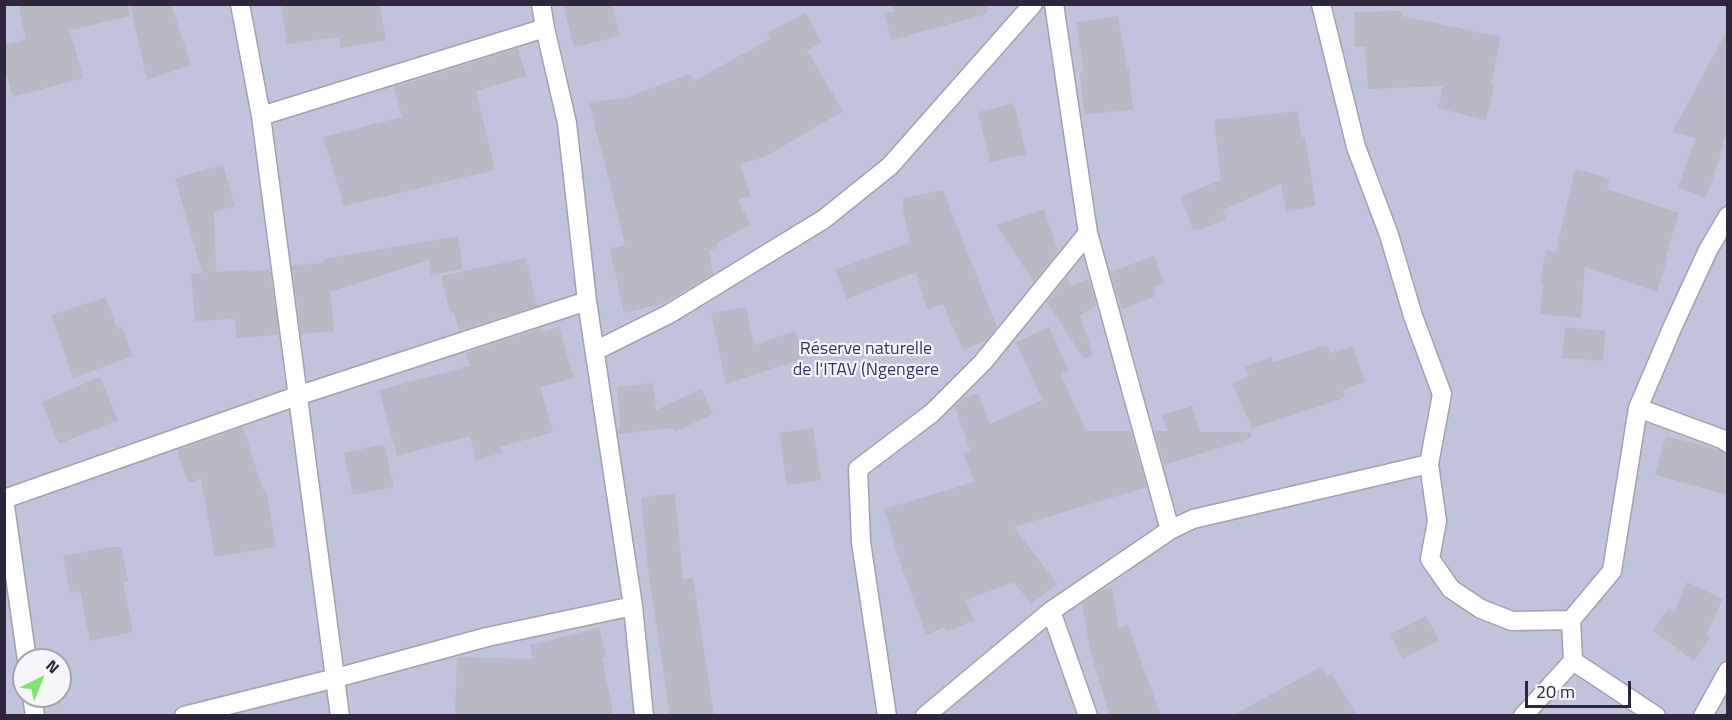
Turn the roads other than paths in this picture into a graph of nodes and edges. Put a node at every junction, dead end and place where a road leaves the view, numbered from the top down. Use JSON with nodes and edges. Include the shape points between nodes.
{"nodes":[{"id":1,"x":240,"y":4,"type":"edge"},
{"id":2,"x":541,"y":4,"type":"edge"},
{"id":3,"x":1033,"y":4,"type":"edge"},
{"id":4,"x":1054,"y":4,"type":"edge"},
{"id":5,"x":1321,"y":4,"type":"edge"},
{"id":6,"x":545,"y":28,"type":"junction"},
{"id":7,"x":261,"y":116,"type":"junction"},
{"id":8,"x":1728,"y":216,"type":"edge"},
{"id":9,"x":1089,"y":233,"type":"junction"},
{"id":10,"x":587,"y":301,"type":"junction"},
{"id":11,"x":595,"y":351,"type":"junction"},
{"id":12,"x":297,"y":396,"type":"junction"},
{"id":13,"x":1638,"y":408,"type":"junction"},
{"id":14,"x":1728,"y":443,"type":"edge"},
{"id":15,"x":1429,"y":464,"type":"junction"},
{"id":16,"x":4,"y":499,"type":"edge"},
{"id":17,"x":1170,"y":530,"type":"junction"},
{"id":18,"x":633,"y":606,"type":"junction"},
{"id":19,"x":1051,"y":611,"type":"junction"},
{"id":20,"x":1571,"y":620,"type":"junction"},
{"id":21,"x":25,"y":648,"type":"edge"},
{"id":22,"x":1573,"y":661,"type":"junction"},
{"id":23,"x":1728,"y":671,"type":"edge"},
{"id":24,"x":336,"y":678,"type":"junction"},
{"id":25,"x":184,"y":716,"type":"edge"},
{"id":26,"x":340,"y":716,"type":"edge"},
{"id":27,"x":644,"y":716,"type":"edge"},
{"id":28,"x":887,"y":716,"type":"edge"},
{"id":29,"x":925,"y":716,"type":"edge"},
{"id":30,"x":1088,"y":716,"type":"edge"},
{"id":31,"x":1523,"y":716,"type":"edge"},
{"id":32,"x":1656,"y":716,"type":"edge"},
{"id":33,"x":1703,"y":716,"type":"edge"}],
"edges":[{"from":1,"to":7,"type":"street"},
{"from":2,"to":6,"type":"street"},
{"from":3,"to":11,"type":"street","via":[[890,166],[824,219],[669,314]]},
{"from":4,"to":9,"type":"street"},
{"from":5,"to":15,"type":"street","via":[[1356,147],[1442,394]]},
{"from":6,"to":7,"type":"street"},
{"from":6,"to":10,"type":"street","via":[[567,123]]},
{"from":7,"to":12,"type":"street"},
{"from":8,"to":13,"type":"street","via":[[1708,250]]},
{"from":9,"to":17,"type":"street"},
{"from":9,"to":28,"type":"street","via":[[983,362],[932,413],[858,469],[861,542]]},
{"from":10,"to":11,"type":"street"},
{"from":10,"to":12,"type":"street"},
{"from":11,"to":18,"type":"street"},
{"from":12,"to":16,"type":"street"},
{"from":12,"to":24,"type":"street"},
{"from":13,"to":14,"type":"street"},
{"from":13,"to":20,"type":"street","via":[[1612,571]]},
{"from":15,"to":17,"type":"street","via":[[1193,519]]},
{"from":15,"to":20,"type":"street","via":[[1437,520],[1430,559],[1451,589],[1481,609],[1512,621]]},
{"from":16,"to":21,"type":"street"},
{"from":17,"to":19,"type":"street"},
{"from":18,"to":24,"type":"street","via":[[487,637]]},
{"from":18,"to":27,"type":"street"},
{"from":19,"to":29,"type":"street"},
{"from":19,"to":30,"type":"street"},
{"from":20,"to":22,"type":"street"},
{"from":22,"to":31,"type":"street"},
{"from":22,"to":32,"type":"street"},
{"from":23,"to":33,"type":"street"},
{"from":24,"to":25,"type":"street"},
{"from":24,"to":26,"type":"street"}]}
